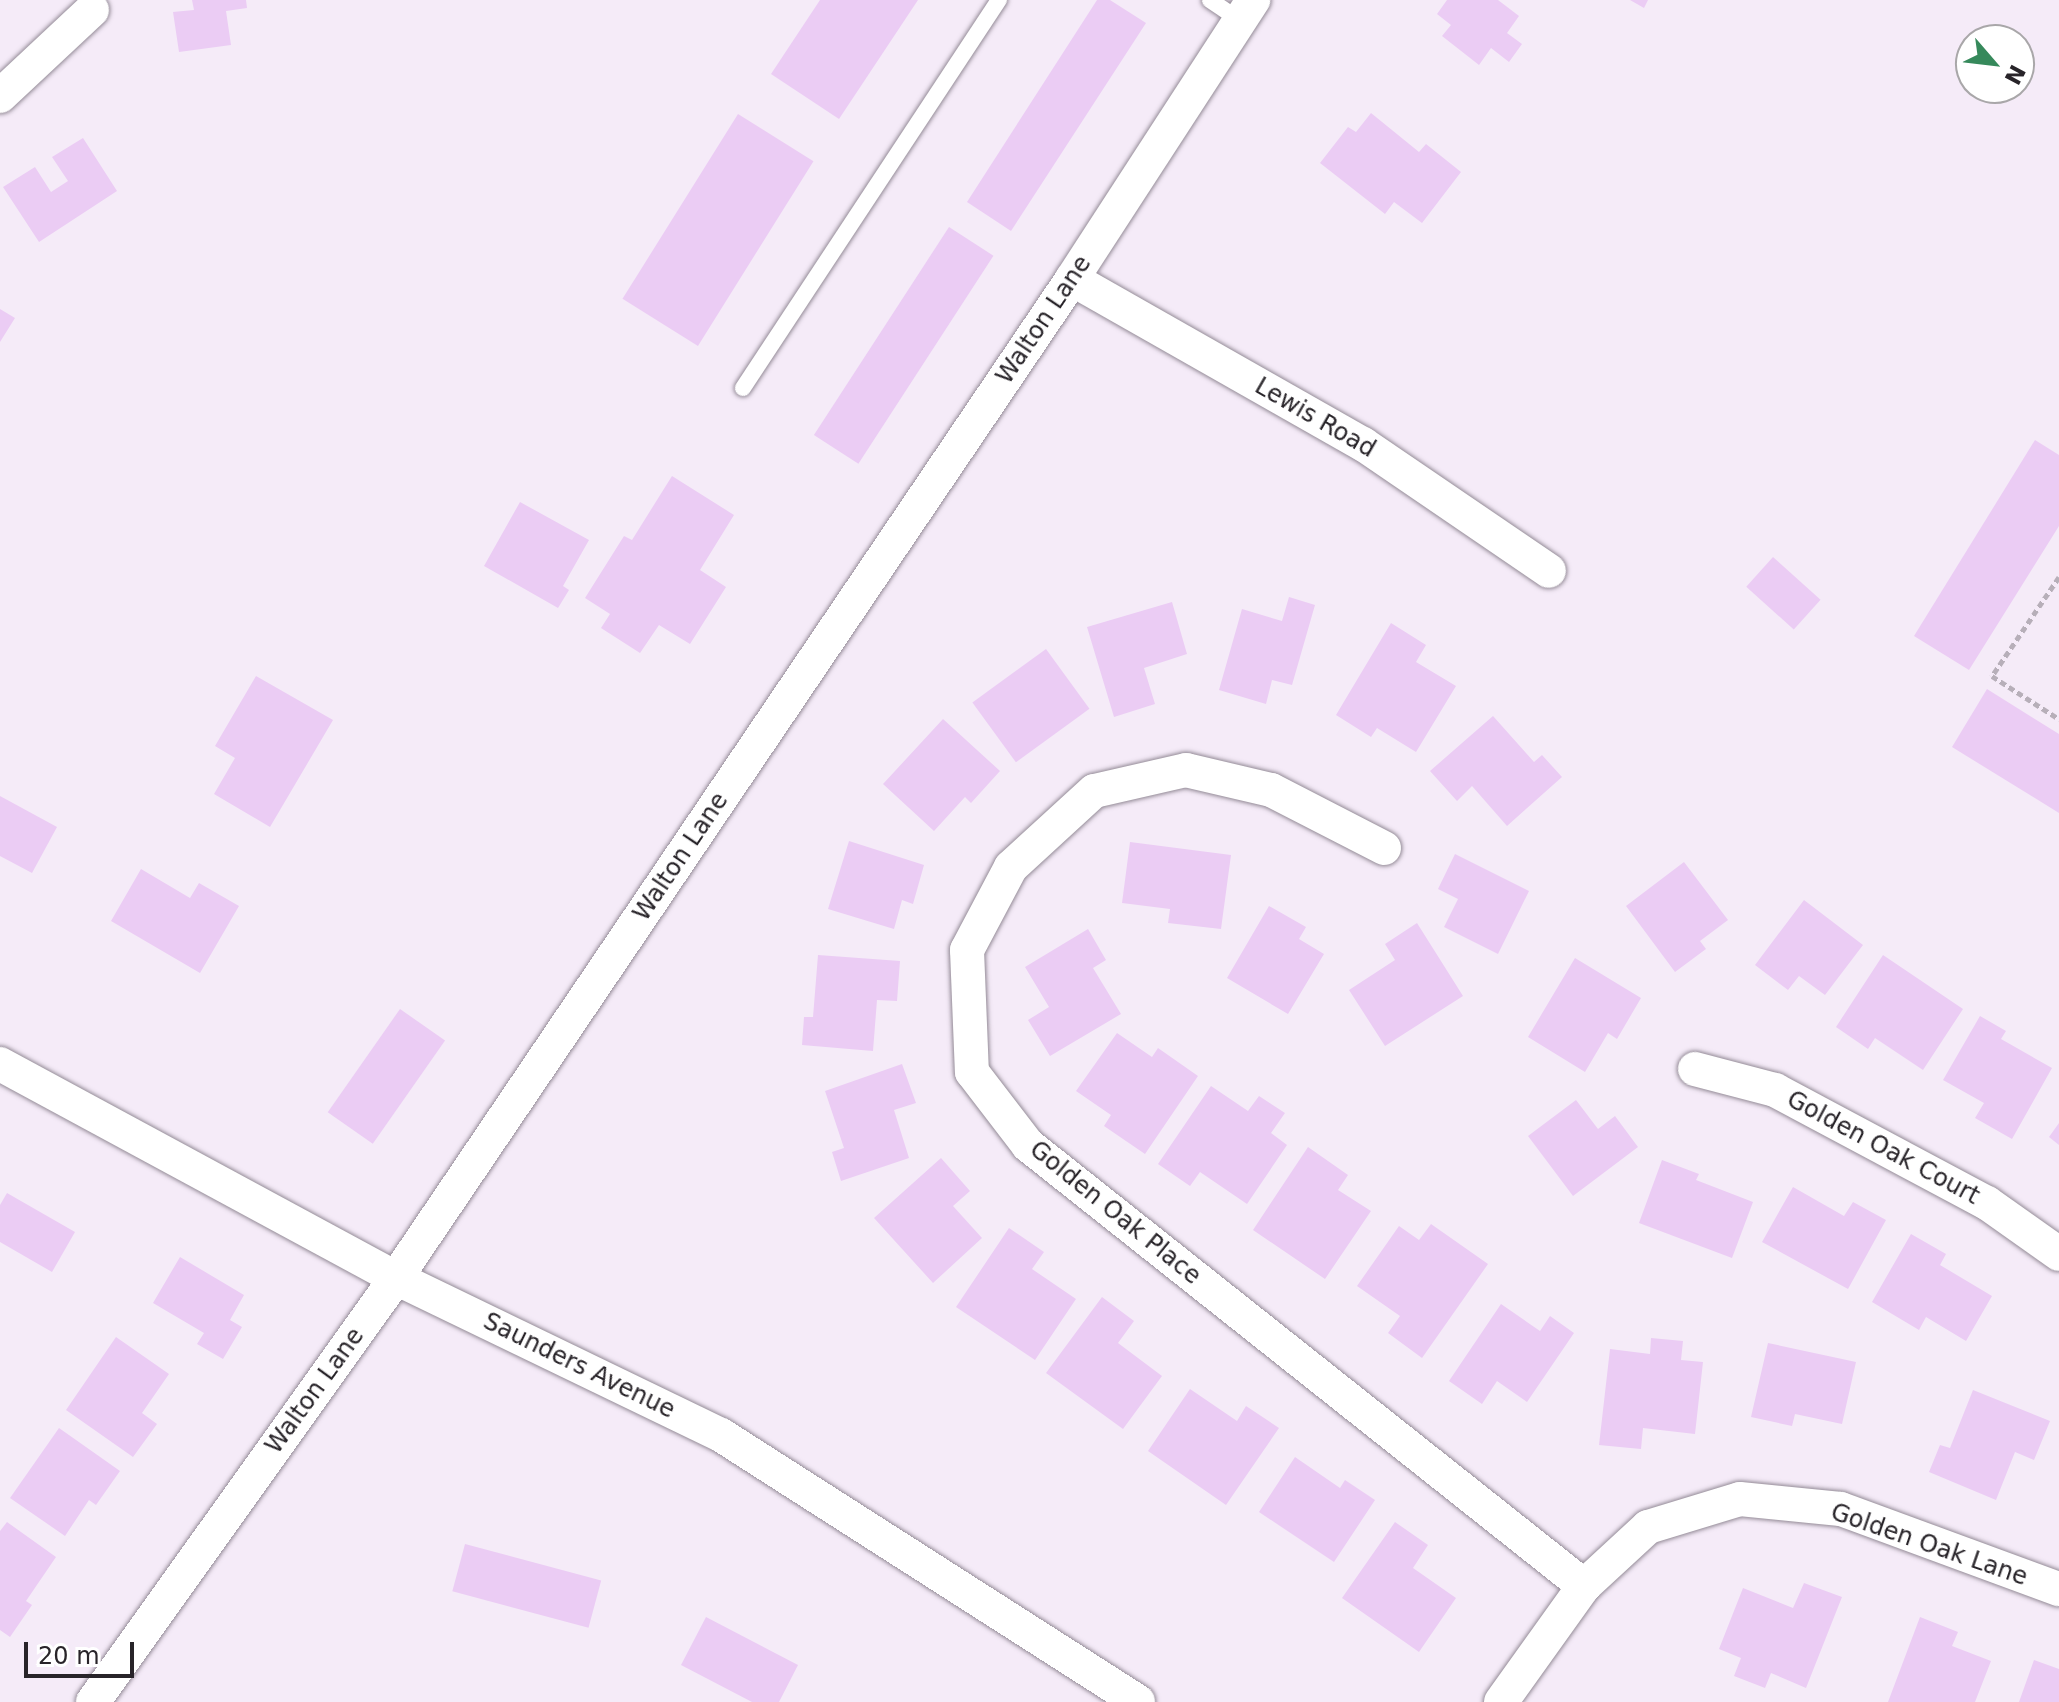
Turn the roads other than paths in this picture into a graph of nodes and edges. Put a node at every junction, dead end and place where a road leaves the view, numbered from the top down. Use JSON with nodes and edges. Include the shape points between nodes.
{"nodes":[{"id":1,"x":999,"y":0,"type":"edge"},
{"id":2,"x":1210,"y":0,"type":"edge"},
{"id":3,"x":92,"y":10,"type":"dead end"},
{"id":4,"x":1247,"y":10,"type":"edge"},
{"id":5,"x":0,"y":96,"type":"edge"},
{"id":6,"x":1072,"y":279,"type":"junction"},
{"id":7,"x":743,"y":388,"type":"dead end"},
{"id":8,"x":1549,"y":571,"type":"dead end"},
{"id":9,"x":1384,"y":848,"type":"dead end"},
{"id":10,"x":0,"y":1064,"type":"edge"},
{"id":11,"x":1695,"y":1069,"type":"dead end"},
{"id":12,"x":2059,"y":1254,"type":"edge"},
{"id":13,"x":396,"y":1278,"type":"junction"},
{"id":14,"x":2056,"y":1580,"type":"edge"},
{"id":15,"x":1584,"y":1586,"type":"junction"},
{"id":16,"x":93,"y":1702,"type":"edge"},
{"id":17,"x":1138,"y":1702,"type":"edge"},
{"id":18,"x":1501,"y":1702,"type":"edge"}],
"edges":[{"from":1,"to":7,"type":"lane"},
{"from":2,"to":4,"type":"lane"},
{"from":3,"to":5,"type":"street"},
{"from":4,"to":6,"type":"street","name":"Walton Lane"},
{"from":6,"to":8,"type":"street","name":"Lewis Road","via":[[1363,444]]},
{"from":6,"to":13,"type":"street","name":"Walton Lane"},
{"from":9,"to":15,"type":"street","name":"Golden Oak Place","via":[[1271,790],[1186,770],[1094,791],[1011,867],[967,950],[972,1072],[1028,1145]]},
{"from":10,"to":13,"type":"street","name":"Saunders Avenue"},
{"from":11,"to":12,"type":"street","name":"Golden Oak Court","via":[[1775,1090],[1987,1203]]},
{"from":13,"to":16,"type":"street","name":"Walton Lane"},
{"from":13,"to":17,"type":"street","name":"Saunders Avenue","via":[[721,1435]]},
{"from":14,"to":15,"type":"street","name":"Golden Oak Lane","via":[[1841,1509],[1740,1499],[1648,1527]]},
{"from":15,"to":18,"type":"street","name":"Golden Oak Lane"}]}
